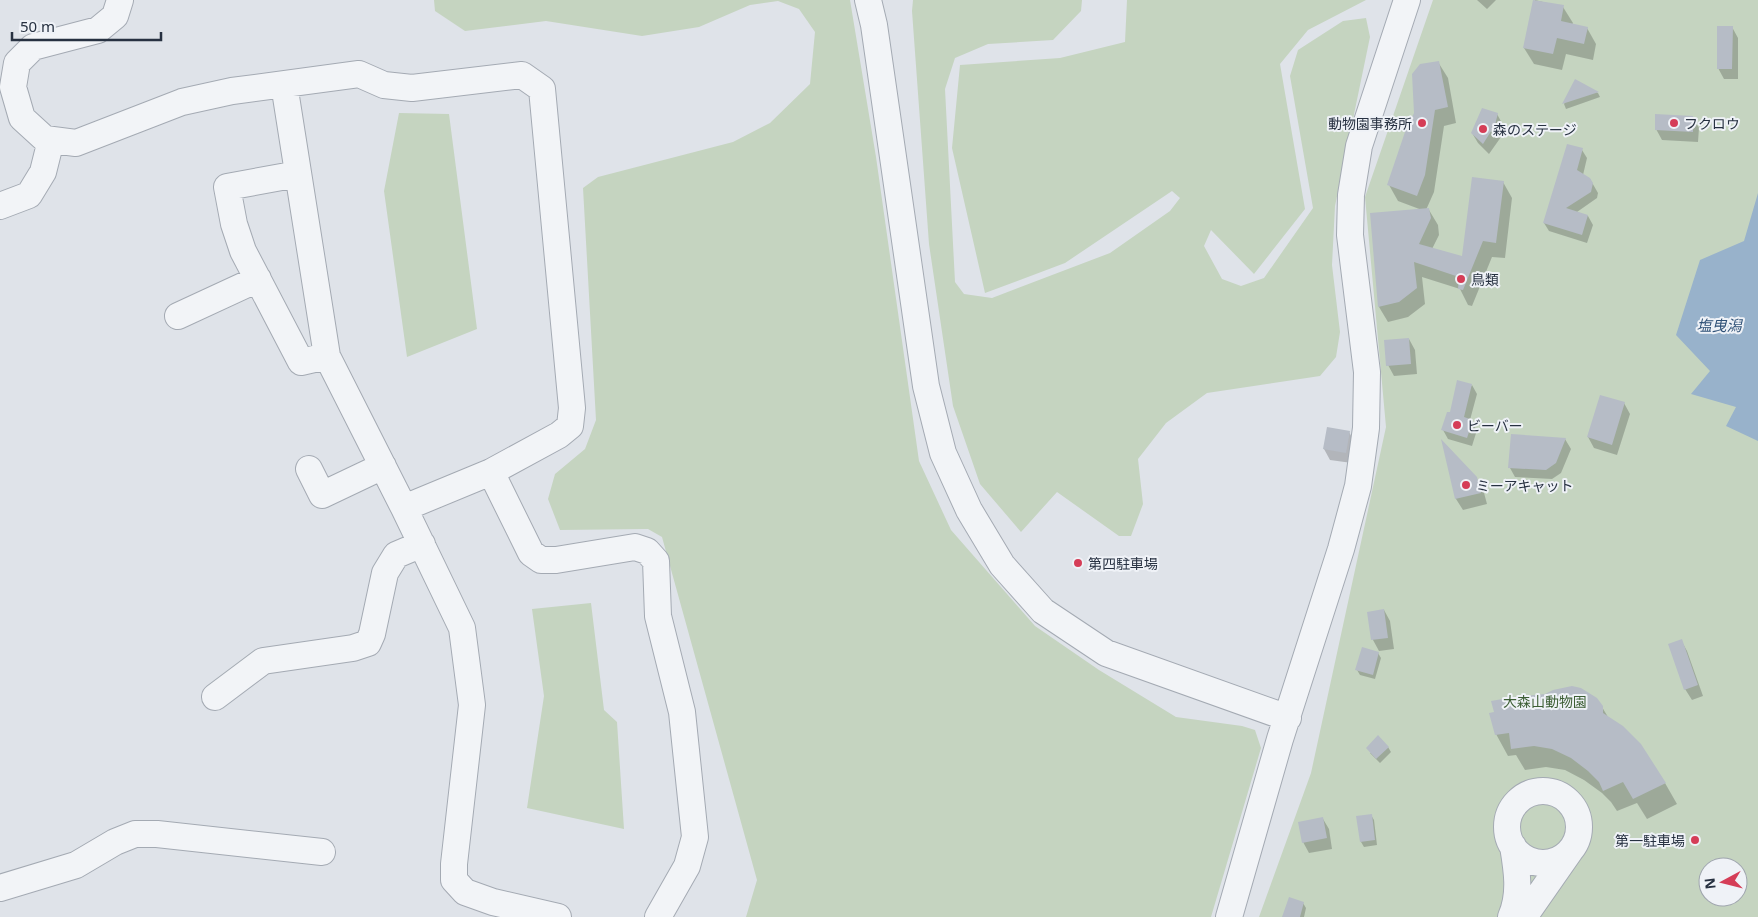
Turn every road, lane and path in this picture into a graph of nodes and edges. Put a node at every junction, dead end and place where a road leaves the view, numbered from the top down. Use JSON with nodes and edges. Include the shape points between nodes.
{"nodes":[{"id":1,"x":120,"y":0,"type":"edge"},
{"id":2,"x":868,"y":0,"type":"edge"},
{"id":3,"x":1406,"y":0,"type":"edge"},
{"id":4,"x":284,"y":84,"type":"junction"},
{"id":5,"x":51,"y":140,"type":"junction"},
{"id":6,"x":298,"y":174,"type":"junction"},
{"id":7,"x":0,"y":206,"type":"edge"},
{"id":8,"x":258,"y":280,"type":"junction"},
{"id":9,"x":178,"y":316,"type":"dead end"},
{"id":10,"x":327,"y":356,"type":"junction"},
{"id":11,"x":383,"y":466,"type":"junction"},
{"id":12,"x":309,"y":469,"type":"dead end"},
{"id":13,"x":491,"y":472,"type":"junction"},
{"id":14,"x":404,"y":508,"type":"junction"},
{"id":15,"x":422,"y":544,"type":"junction"},
{"id":16,"x":216,"y":697,"type":"dead end"},
{"id":17,"x":1288,"y":718,"type":"junction"},
{"id":18,"x":1513,"y":846,"type":"junction"},
{"id":19,"x":1570,"y":850,"type":"junction"},
{"id":20,"x":322,"y":852,"type":"dead end"},
{"id":21,"x":0,"y":888,"type":"edge"},
{"id":22,"x":491,"y":909,"type":"edge"},
{"id":23,"x":558,"y":917,"type":"edge"},
{"id":24,"x":658,"y":917,"type":"edge"},
{"id":25,"x":1229,"y":917,"type":"edge"},
{"id":26,"x":1511,"y":917,"type":"edge"},
{"id":27,"x":1524,"y":917,"type":"edge"}],
"edges":[{"from":1,"to":5,"type":"street","via":[[115,16],[98,30],[33,47],[17,63],[12,88],[22,118],[45,139]]},
{"from":2,"to":17,"type":"street","via":[[926,386],[943,453],[969,510],[1002,565],[1043,611],[1106,653]]},
{"from":3,"to":17,"type":"street","via":[[1359,146],[1351,195],[1350,235],[1367,372],[1366,428],[1358,486]]},
{"from":4,"to":5,"type":"street","via":[[182,102],[76,142]]},
{"from":4,"to":6,"type":"street"},
{"from":4,"to":13,"type":"street","via":[[359,74],[384,85],[412,88],[522,75],[542,89],[572,408],[570,426]]},
{"from":5,"to":7,"type":"street","via":[[43,172],[29,195]]},
{"from":6,"to":8,"type":"street","via":[[227,187],[243,251]]},
{"from":6,"to":10,"type":"street"},
{"from":8,"to":9,"type":"street"},
{"from":8,"to":10,"type":"street","via":[[301,362]]},
{"from":10,"to":11,"type":"street"},
{"from":11,"to":12,"type":"street","via":[[322,495]]},
{"from":11,"to":14,"type":"street"},
{"from":13,"to":14,"type":"street"},
{"from":13,"to":24,"type":"street","via":[[531,553],[542,560],[635,547],[647,551],[656,562],[658,616],[682,712],[695,837],[687,866]]},
{"from":14,"to":15,"type":"street"},
{"from":15,"to":16,"type":"street","via":[[396,555],[385,573],[368,642],[354,648],[263,661]]},
{"from":15,"to":22,"type":"street","via":[[462,628],[472,704],[454,880],[465,892]]},
{"from":17,"to":25,"type":"street"},
{"from":18,"to":19,"type":"street","via":[[1528,860],[1539,863],[1561,858]]},
{"from":18,"to":19,"type":"street","via":[[1508,833],[1512,810],[1520,800],[1541,791],[1564,798],[1573,807],[1579,829]]},
{"from":18,"to":26,"type":"street","via":[[1518,877]]},
{"from":19,"to":27,"type":"street"},
{"from":20,"to":21,"type":"street","via":[[135,834],[114,842],[76,865]]},
{"from":22,"to":23,"type":"street"}]}
